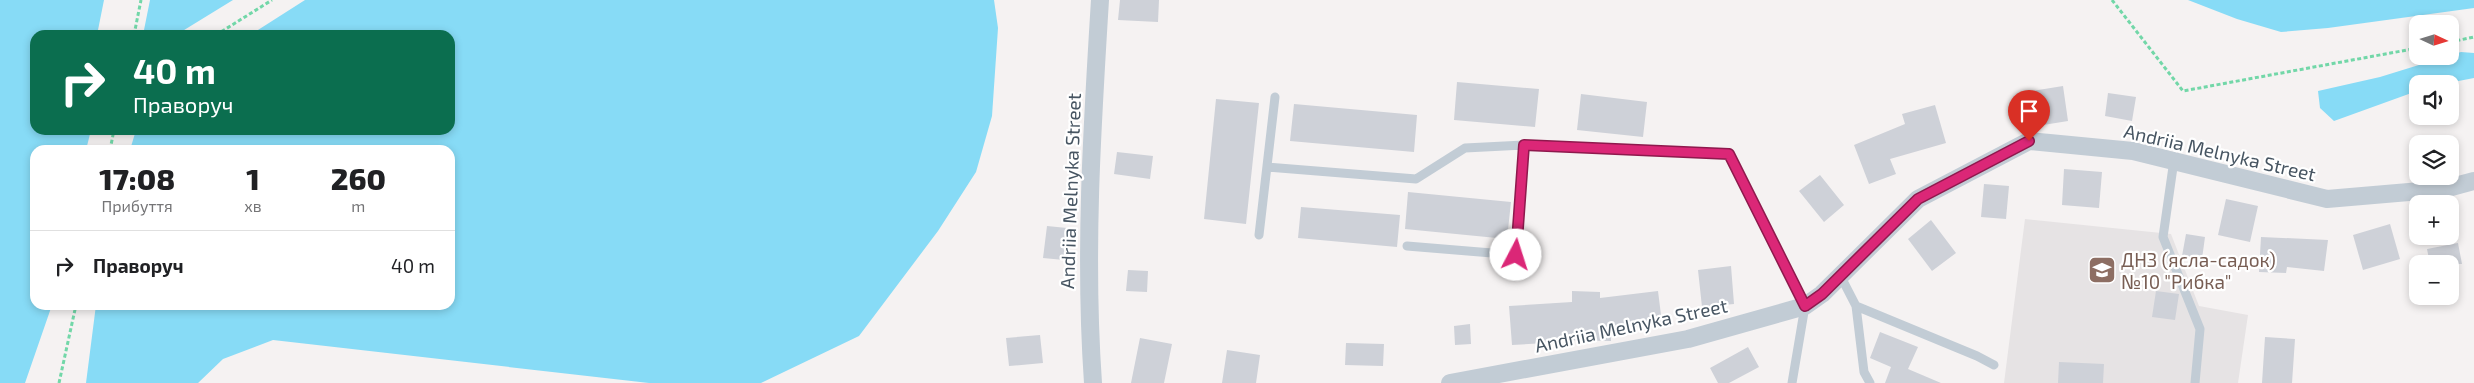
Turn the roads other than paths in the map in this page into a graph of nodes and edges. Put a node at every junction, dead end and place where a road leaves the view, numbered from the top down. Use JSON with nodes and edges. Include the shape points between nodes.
{"nodes":[{"id":1,"x":1100,"y":0,"type":"edge"},
{"id":2,"x":1275,"y":97,"type":"dead end"},
{"id":3,"x":1524,"y":145,"type":"junction"},
{"id":4,"x":2174,"y":160,"type":"junction"},
{"id":5,"x":1268,"y":167,"type":"junction"},
{"id":6,"x":2474,"y":181,"type":"edge"},
{"id":7,"x":1259,"y":234,"type":"dead end"},
{"id":8,"x":1407,"y":246,"type":"dead end"},
{"id":9,"x":1840,"y":275,"type":"junction"},
{"id":10,"x":1805,"y":306,"type":"junction"},
{"id":11,"x":1856,"y":306,"type":"junction"},
{"id":12,"x":1994,"y":365,"type":"dead end"},
{"id":13,"x":1093,"y":383,"type":"edge"},
{"id":14,"x":1450,"y":383,"type":"edge"},
{"id":15,"x":1792,"y":383,"type":"edge"},
{"id":16,"x":1870,"y":383,"type":"edge"},
{"id":17,"x":2195,"y":383,"type":"edge"}],
"edges":[{"from":1,"to":13,"type":"street","name":"Andriia Melnyka Street","via":[[1089,181],[1088,313]]},
{"from":2,"to":5,"type":"lane"},
{"from":3,"to":5,"type":"lane","via":[[1465,148],[1416,179]]},
{"from":3,"to":8,"type":"lane","via":[[1516,255]]},
{"from":3,"to":10,"type":"lane","via":[[1729,154]]},
{"from":4,"to":6,"type":"street","name":"Andriia Melnyka Street","via":[[2328,199],[2444,189]]},
{"from":4,"to":9,"type":"street","name":"Andriia Melnyka Street","via":[[2133,151],[2029,141],[1918,199]]},
{"from":4,"to":17,"type":"lane","via":[[2163,237],[2200,329]]},
{"from":5,"to":7,"type":"lane"},
{"from":9,"to":10,"type":"street","name":"Andriia Melnyka Street"},
{"from":9,"to":11,"type":"lane"},
{"from":10,"to":14,"type":"street","name":"Andriia Melnyka Street","via":[[1688,339]]},
{"from":10,"to":15,"type":"lane"},
{"from":11,"to":12,"type":"lane"},
{"from":11,"to":16,"type":"lane","via":[[1864,372]]}]}
